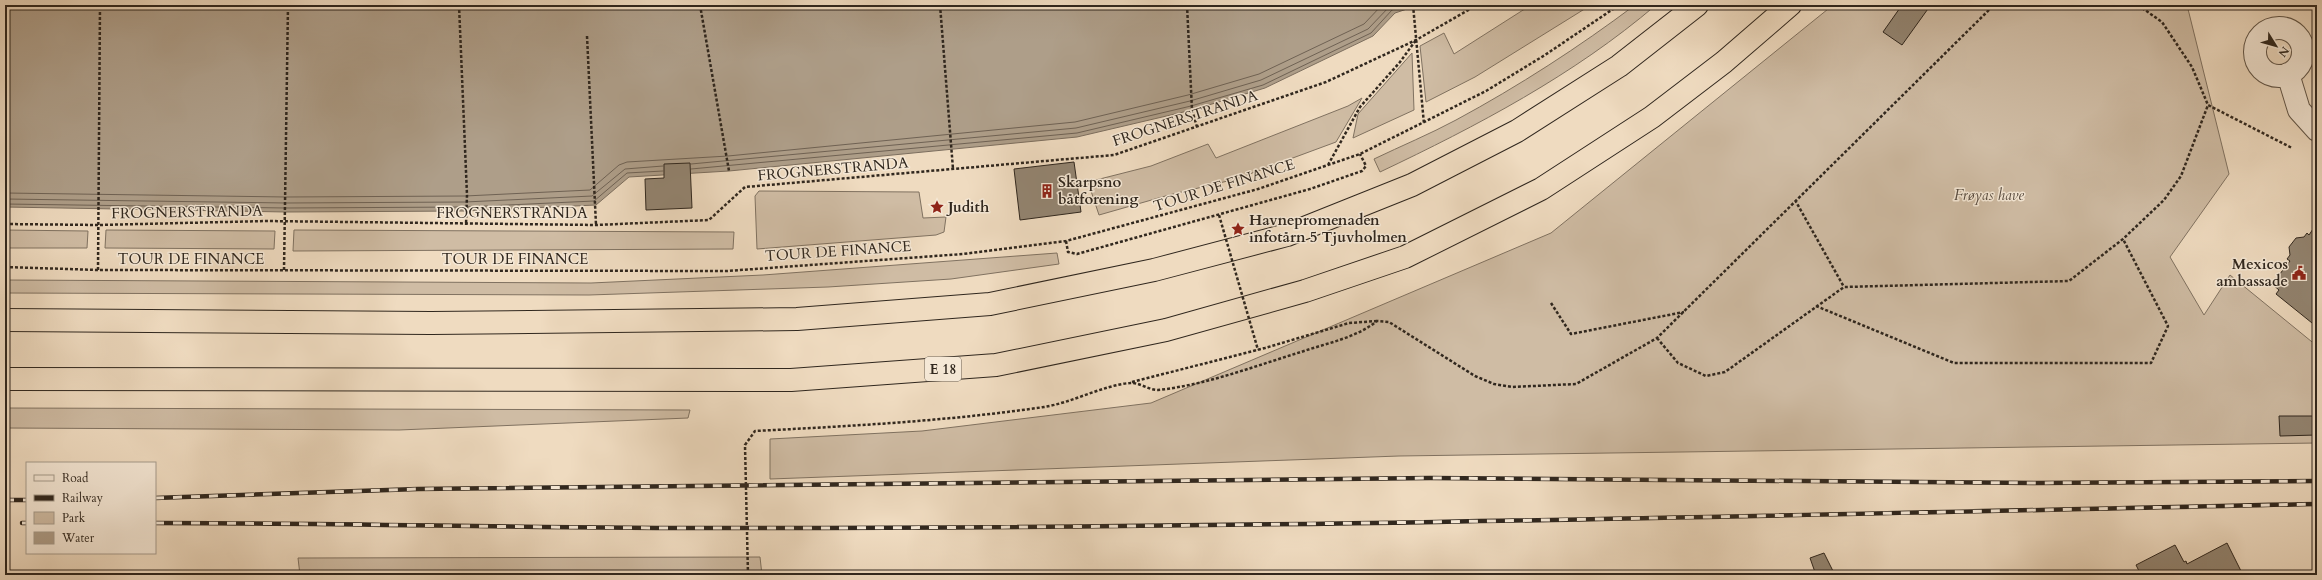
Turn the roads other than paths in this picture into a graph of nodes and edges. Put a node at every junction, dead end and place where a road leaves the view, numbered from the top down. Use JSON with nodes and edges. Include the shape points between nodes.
{"nodes":[{"id":1,"x":1697,"y":5,"type":"edge"},
{"id":2,"x":1790,"y":5,"type":"edge"},
{"id":3,"x":2288,"y":74,"type":"dead end"},
{"id":4,"x":2317,"y":130,"type":"edge"},
{"id":5,"x":5,"y":320,"type":"edge"},
{"id":6,"x":5,"y":379,"type":"edge"}],
"edges":[{"from":1,"to":5,"type":"highway","via":[[1619,66],[1517,130],[1412,185],[1287,234],[1154,270],[990,304],[797,319],[431,323]]},
{"from":2,"to":6,"type":"highway","number":"E 18","via":[[1724,62],[1652,117],[1541,189],[1405,257],[1305,291],[1166,330],[996,365],[791,380]]},
{"from":3,"to":4,"type":"street","via":[[2299,110]]}]}
